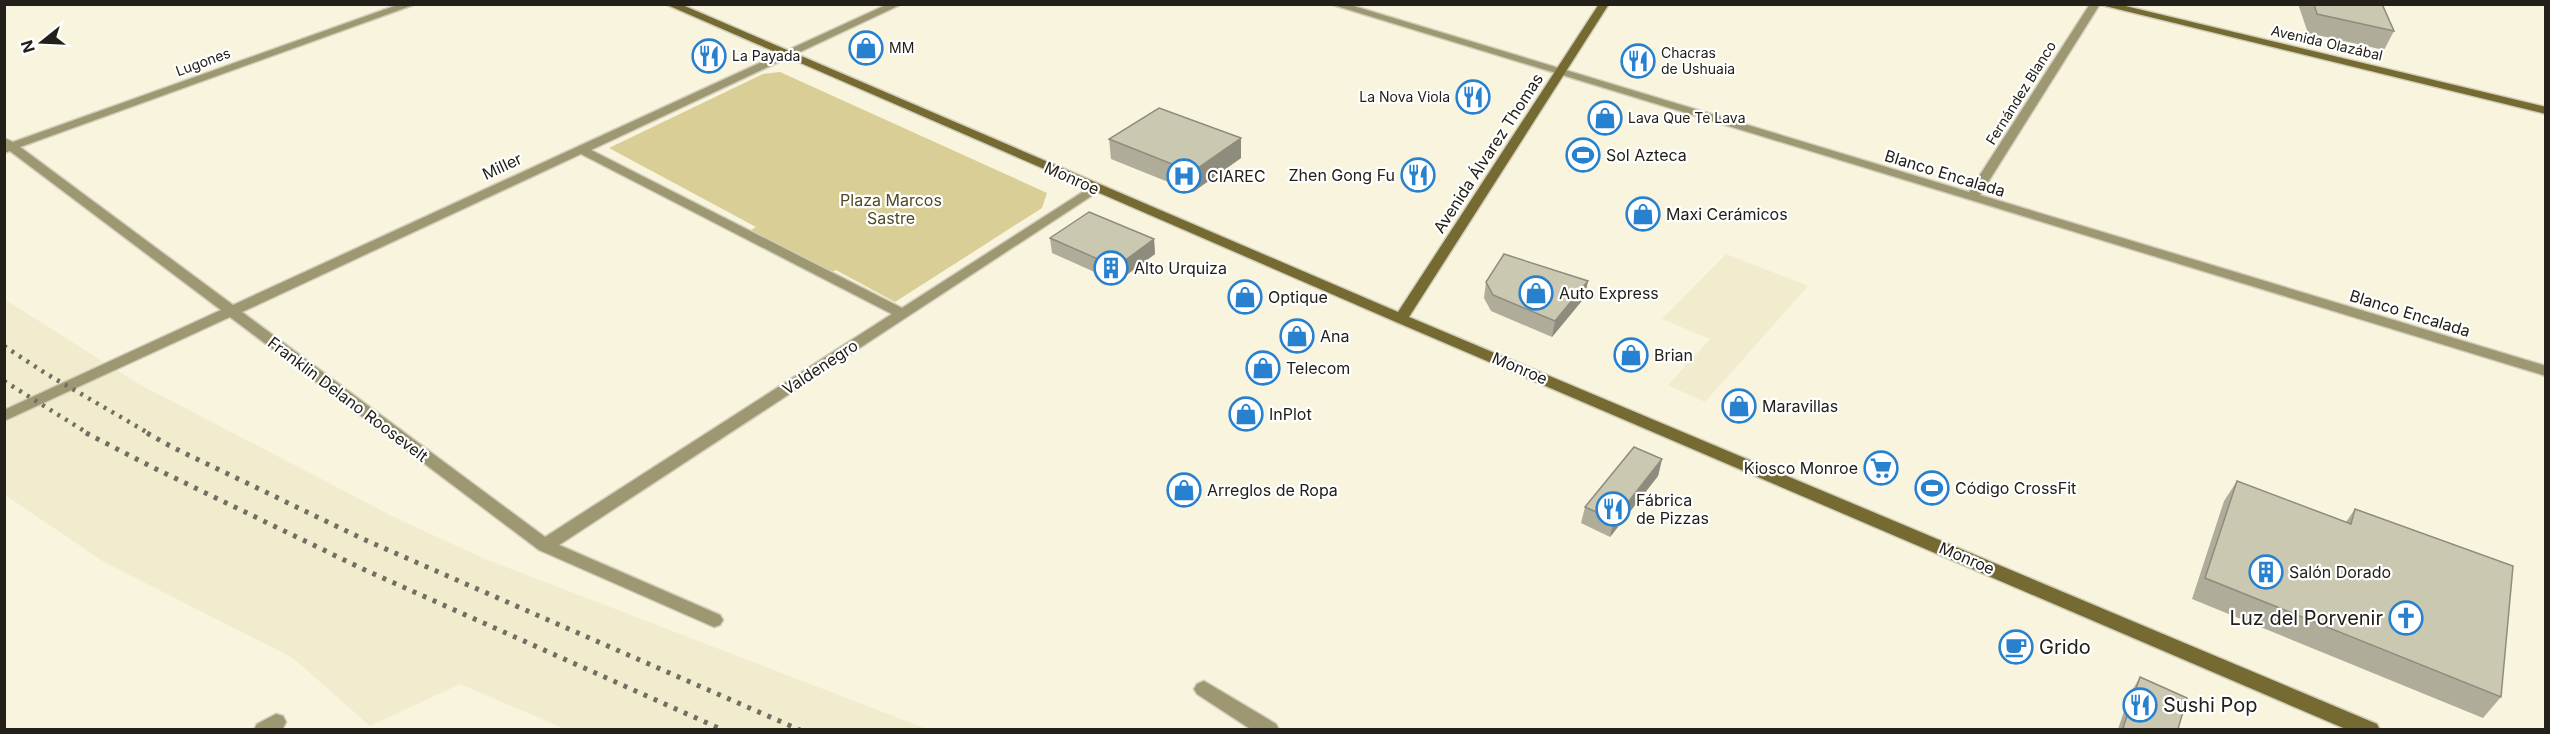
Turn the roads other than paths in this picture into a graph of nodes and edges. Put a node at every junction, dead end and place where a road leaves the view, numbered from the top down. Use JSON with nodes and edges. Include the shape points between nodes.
{"nodes":[{"id":1,"x":411,"y":4,"type":"edge"},
{"id":2,"x":670,"y":4,"type":"edge"},
{"id":3,"x":897,"y":4,"type":"edge"},
{"id":4,"x":1335,"y":4,"type":"edge"},
{"id":5,"x":1604,"y":4,"type":"edge"},
{"id":6,"x":2095,"y":4,"type":"edge"},
{"id":7,"x":2102,"y":4,"type":"edge"},
{"id":8,"x":788,"y":54,"type":"junction"},
{"id":9,"x":1560,"y":73,"type":"junction"},
{"id":10,"x":2546,"y":111,"type":"edge"},
{"id":11,"x":7,"y":145,"type":"edge"},
{"id":12,"x":580,"y":149,"type":"junction"},
{"id":13,"x":1096,"y":189,"type":"junction"},
{"id":14,"x":1972,"y":198,"type":"junction"},
{"id":15,"x":231,"y":311,"type":"junction"},
{"id":16,"x":903,"y":314,"type":"junction"},
{"id":17,"x":1401,"y":319,"type":"junction"},
{"id":18,"x":2546,"y":371,"type":"edge"},
{"id":19,"x":4,"y":416,"type":"edge"},
{"id":20,"x":544,"y":546,"type":"junction"},
{"id":21,"x":714,"y":620,"type":"dead end"},
{"id":22,"x":1204,"y":689,"type":"dead end"},
{"id":23,"x":1269,"y":729,"type":"edge"},
{"id":24,"x":2370,"y":729,"type":"edge"}],
"edges":[{"from":1,"to":11,"type":"street","name":"Lugones"},
{"from":2,"to":8,"type":"main road","name":"Monroe"},
{"from":3,"to":8,"type":"street","name":"Miller"},
{"from":4,"to":9,"type":"street","name":"Blanco Encalada"},
{"from":5,"to":9,"type":"main road","name":"Avenida Álvarez Thomas"},
{"from":6,"to":14,"type":"street","name":"Fernández Blanco"},
{"from":7,"to":10,"type":"main road","name":"Avenida Olazábal"},
{"from":8,"to":12,"type":"street","name":"Miller"},
{"from":8,"to":13,"type":"main road","name":"Monroe"},
{"from":9,"to":14,"type":"street","name":"Blanco Encalada"},
{"from":9,"to":17,"type":"main road","name":"Avenida Álvarez Thomas"},
{"from":11,"to":15,"type":"street","name":"Franklin Delano Roosevelt"},
{"from":12,"to":15,"type":"street","name":"Miller"},
{"from":12,"to":16,"type":"street"},
{"from":13,"to":16,"type":"street","name":"Valdenegro"},
{"from":13,"to":17,"type":"main road","name":"Monroe"},
{"from":14,"to":18,"type":"street","name":"Blanco Encalada"},
{"from":15,"to":19,"type":"street","name":"Miller"},
{"from":15,"to":20,"type":"street","name":"Franklin Delano Roosevelt"},
{"from":16,"to":20,"type":"street","name":"Valdenegro"},
{"from":17,"to":24,"type":"main road","name":"Monroe"},
{"from":20,"to":21,"type":"street","name":"Franklin Delano Roosevelt"},
{"from":22,"to":23,"type":"street"}]}
